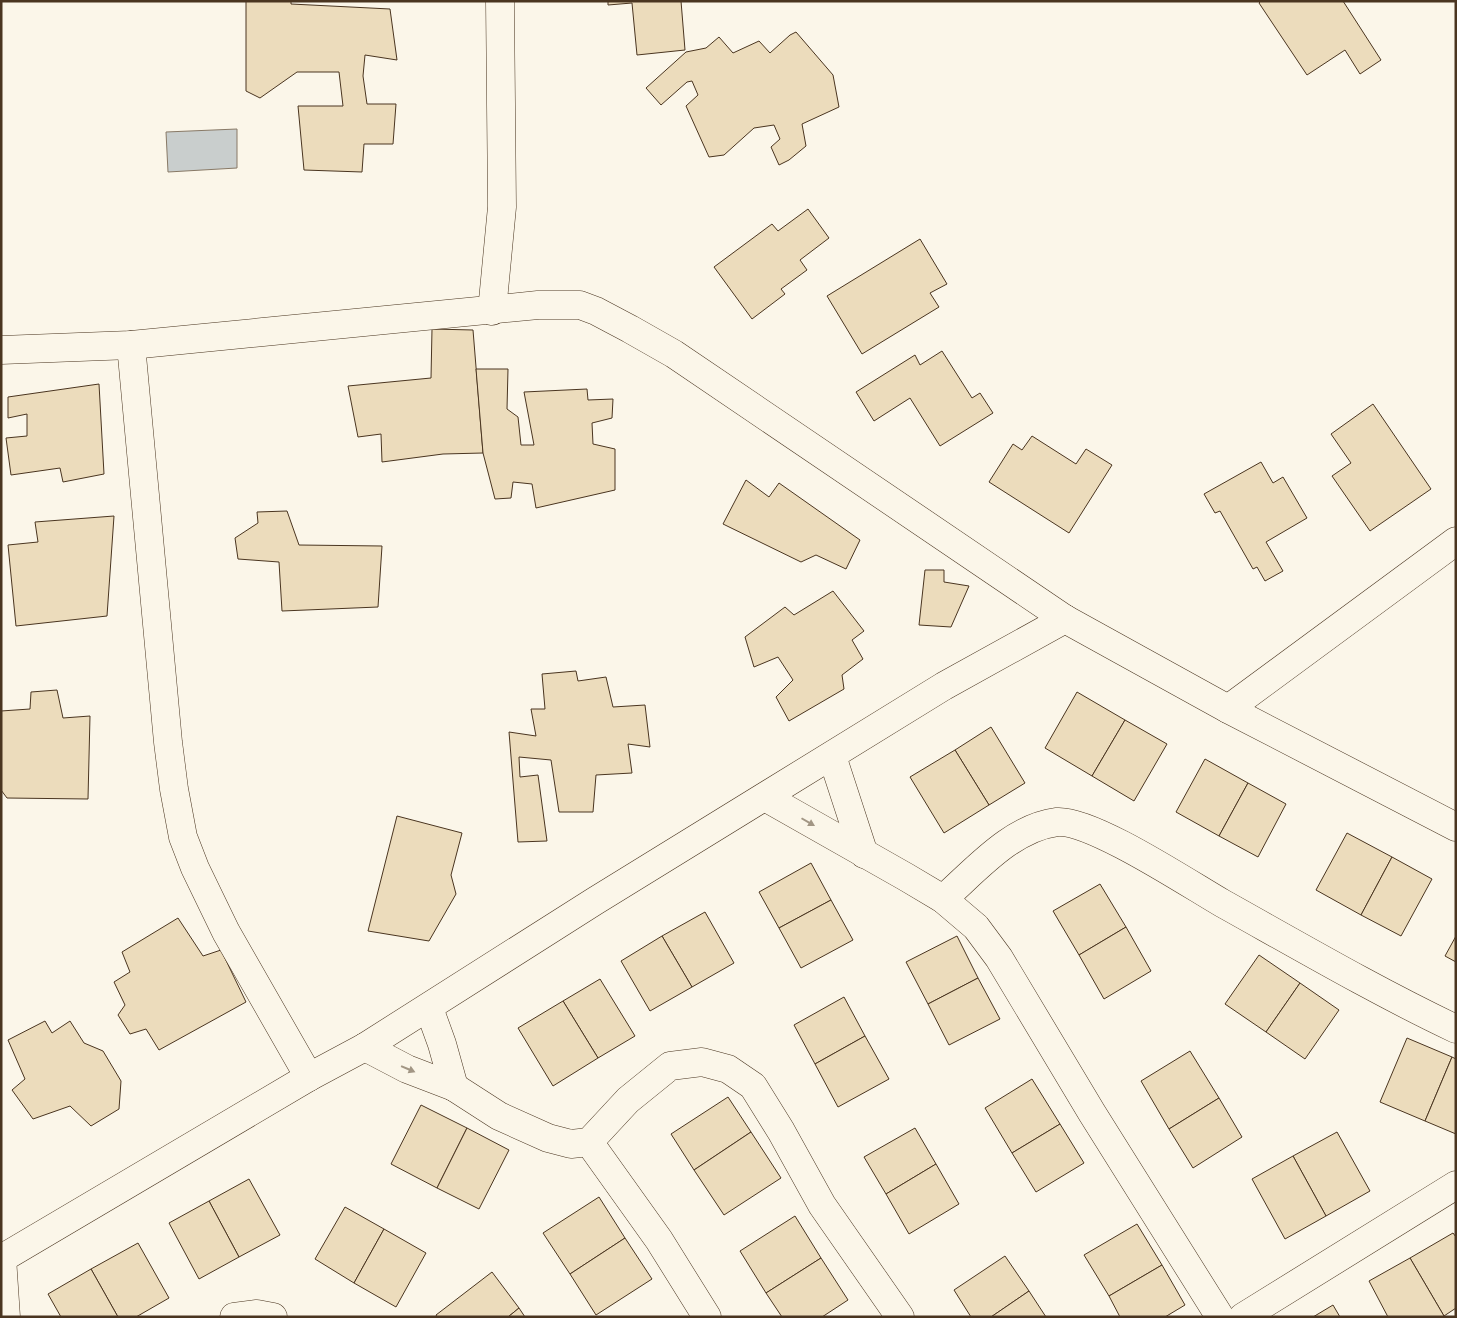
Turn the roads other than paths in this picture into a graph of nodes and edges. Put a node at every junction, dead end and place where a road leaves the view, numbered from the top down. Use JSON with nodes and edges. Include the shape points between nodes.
{"nodes":[{"id":1,"x":500,"y":1,"type":"edge"},
{"id":2,"x":492,"y":311,"type":"junction"},
{"id":3,"x":131,"y":345,"type":"junction"},
{"id":4,"x":1,"y":350,"type":"edge"},
{"id":5,"x":1456,"y":541,"type":"edge"},
{"id":6,"x":1065,"y":619,"type":"junction"},
{"id":7,"x":1228,"y":709,"type":"junction"},
{"id":8,"x":832,"y":756,"type":"junction"},
{"id":9,"x":765,"y":797,"type":"junction"},
{"id":10,"x":1456,"y":827,"type":"edge"},
{"id":11,"x":864,"y":854,"type":"junction"},
{"id":12,"x":943,"y":899,"type":"junction"},
{"id":13,"x":429,"y":1008,"type":"junction"},
{"id":14,"x":1456,"y":1029,"type":"edge"},
{"id":15,"x":365,"y":1047,"type":"junction"},
{"id":16,"x":309,"y":1077,"type":"junction"},
{"id":17,"x":454,"y":1087,"type":"junction"},
{"id":18,"x":589,"y":1142,"type":"junction"},
{"id":19,"x":1456,"y":1186,"type":"edge"},
{"id":20,"x":2,"y":1258,"type":"edge"},
{"id":21,"x":6,"y":1317,"type":"edge"},
{"id":22,"x":234,"y":1317,"type":"edge"},
{"id":23,"x":273,"y":1317,"type":"edge"},
{"id":24,"x":707,"y":1317,"type":"edge"},
{"id":25,"x":900,"y":1317,"type":"edge"},
{"id":26,"x":1220,"y":1317,"type":"edge"},
{"id":27,"x":1243,"y":1317,"type":"edge"}],
"edges":[{"from":1,"to":2,"type":"street","via":[[502,207]]},
{"from":2,"to":3,"type":"street"},
{"from":2,"to":6,"type":"street","via":[[538,305],[580,305],[630,329],[674,354]]},
{"from":3,"to":4,"type":"street"},
{"from":3,"to":16,"type":"street","via":[[174,790],[183,837],[226,932]]},
{"from":5,"to":7,"type":"street"},
{"from":6,"to":7,"type":"street"},
{"from":6,"to":8,"type":"street","via":[[944,686]]},
{"from":7,"to":10,"type":"street"},
{"from":8,"to":9,"type":"street"},
{"from":8,"to":11,"type":"street"},
{"from":9,"to":11,"type":"street","one_way":true},
{"from":9,"to":13,"type":"street"},
{"from":11,"to":12,"type":"street"},
{"from":12,"to":14,"type":"street","via":[[1010,840],[1034,827],[1059,822],[1087,828]]},
{"from":12,"to":26,"type":"street","via":[[976,927],[999,958]]},
{"from":13,"to":15,"type":"street"},
{"from":13,"to":17,"type":"street"},
{"from":15,"to":16,"type":"street"},
{"from":15,"to":17,"type":"street","one_way":true,"via":[[407,1069]]},
{"from":16,"to":20,"type":"street"},
{"from":17,"to":18,"type":"street","via":[[499,1116],[548,1138],[571,1144]]},
{"from":18,"to":24,"type":"street","via":[[659,1240]]},
{"from":18,"to":25,"type":"street","via":[[628,1100],[670,1066],[702,1062],[728,1070],[753,1086],[822,1205]]},
{"from":19,"to":27,"type":"street"},
{"from":20,"to":21,"type":"street"},
{"from":22,"to":23,"type":"street","via":[[257,1314]]}]}
